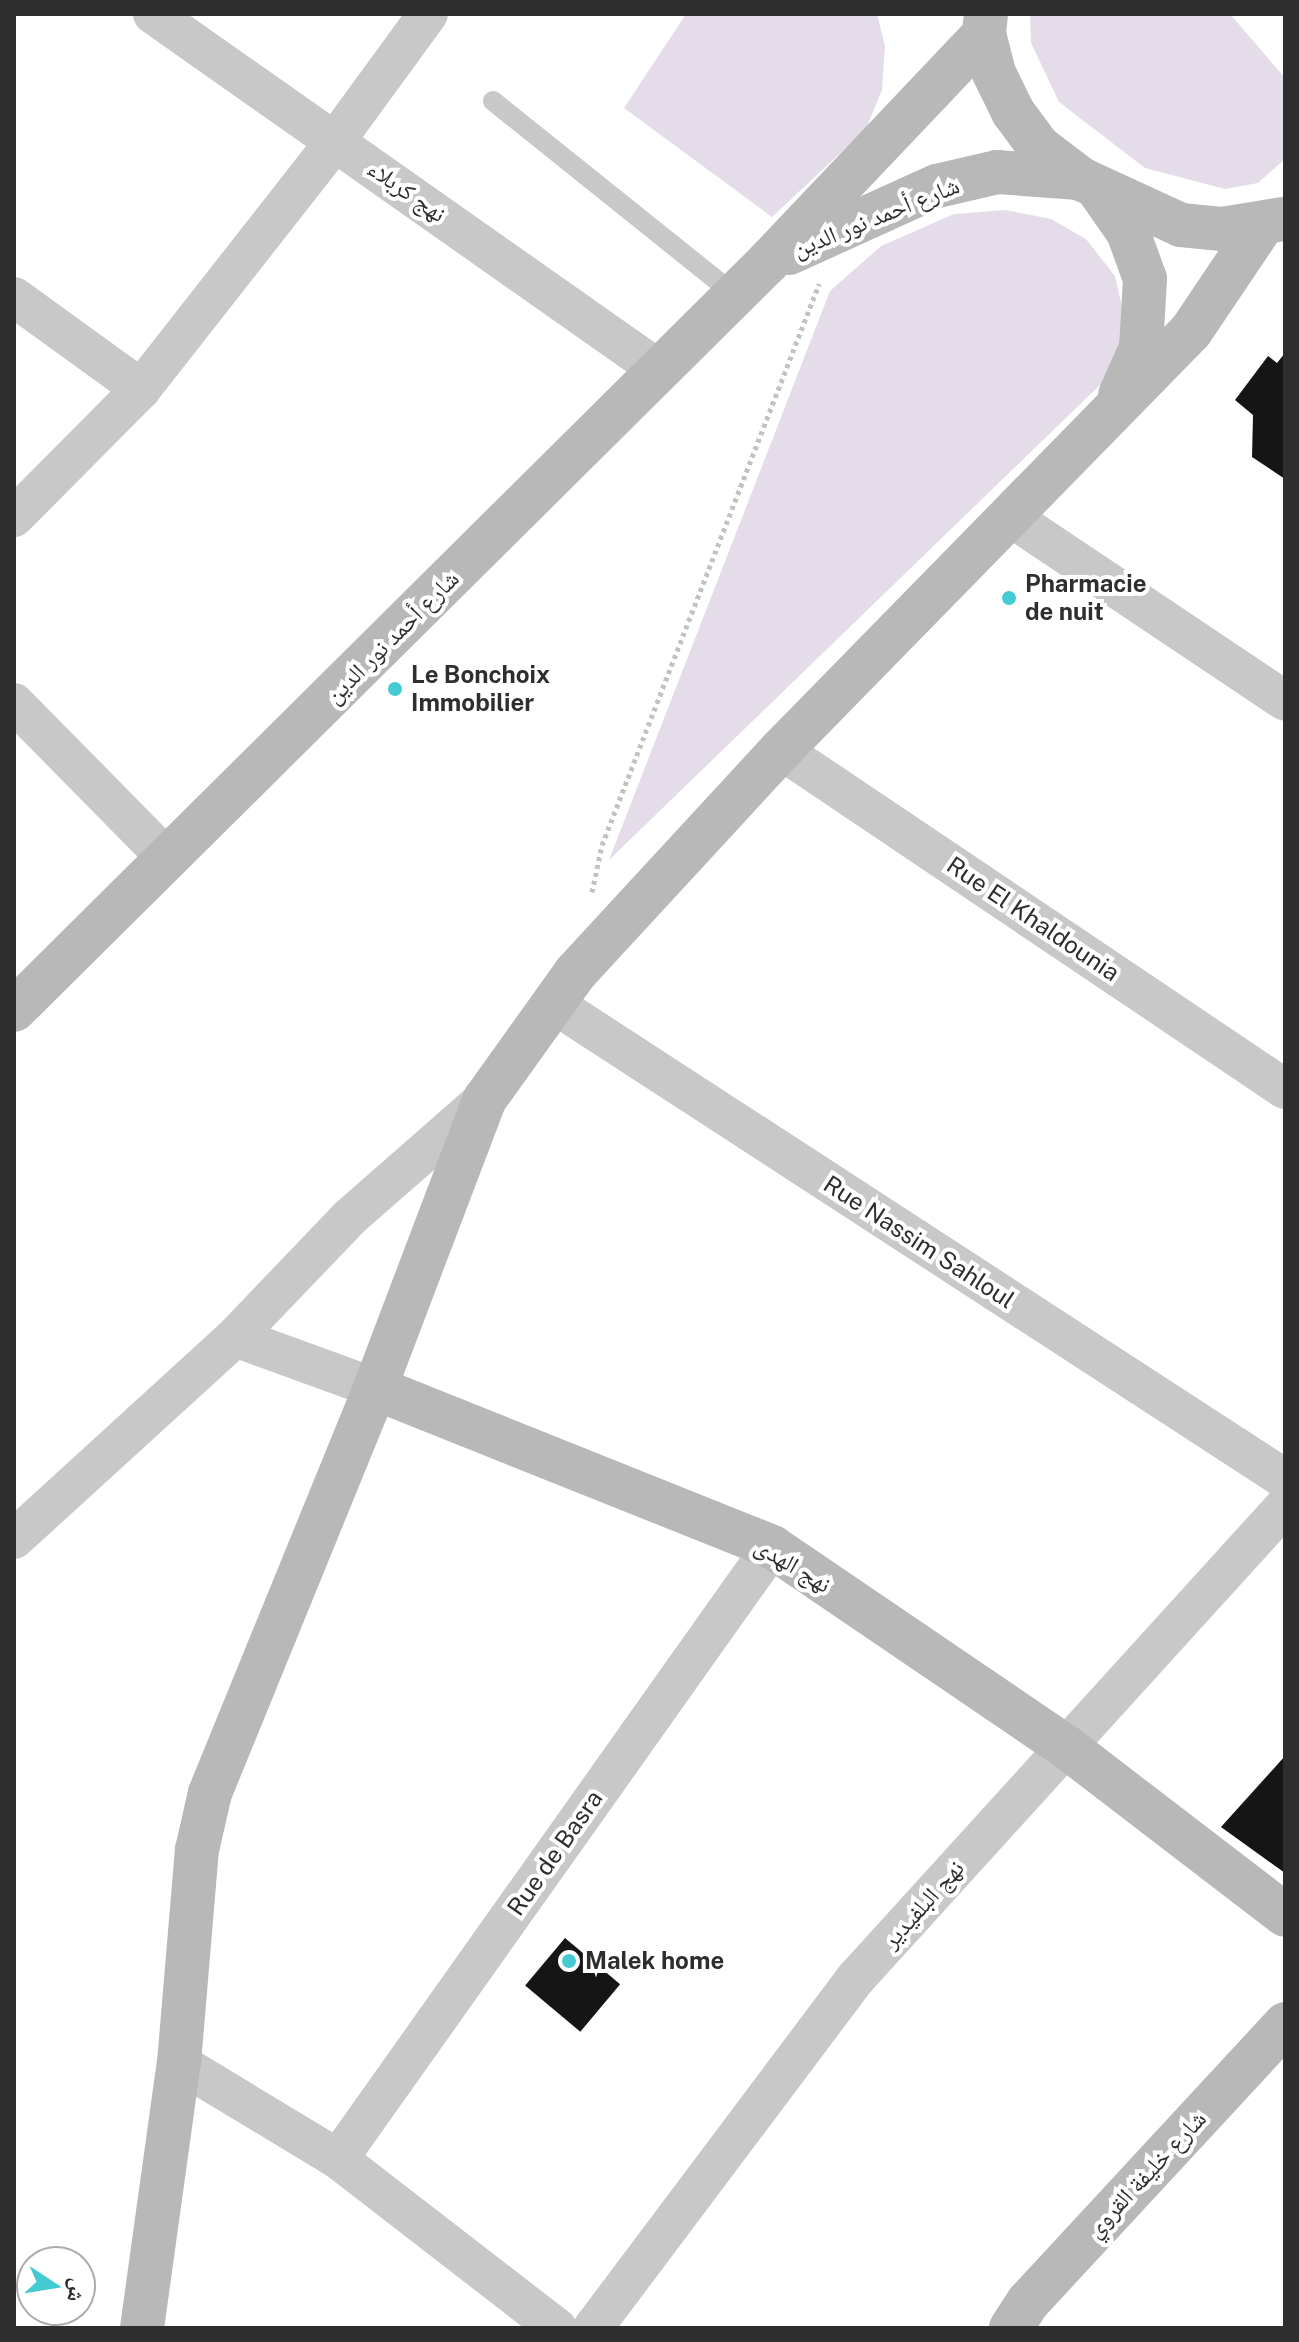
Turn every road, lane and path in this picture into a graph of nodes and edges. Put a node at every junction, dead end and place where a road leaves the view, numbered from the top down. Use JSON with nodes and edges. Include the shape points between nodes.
{"nodes":[{"id":1,"x":153,"y":14,"type":"edge"},
{"id":2,"x":428,"y":14,"type":"edge"},
{"id":3,"x":984,"y":20,"type":"edge"},
{"id":4,"x":493,"y":101,"type":"dead end"},
{"id":5,"x":336,"y":140,"type":"junction"},
{"id":6,"x":1090,"y":184,"type":"junction"},
{"id":7,"x":1278,"y":222,"type":"edge"},
{"id":8,"x":841,"y":228,"type":"junction"},
{"id":9,"x":768,"y":262,"type":"junction"},
{"id":10,"x":735,"y":295,"type":"junction"},
{"id":11,"x":14,"y":297,"type":"edge"},
{"id":12,"x":659,"y":370,"type":"junction"},
{"id":13,"x":141,"y":389,"type":"junction"},
{"id":14,"x":1110,"y":419,"type":"junction"},
{"id":15,"x":1009,"y":516,"type":"junction"},
{"id":16,"x":14,"y":517,"type":"edge"},
{"id":17,"x":1285,"y":701,"type":"edge"},
{"id":18,"x":14,"y":703,"type":"edge"},
{"id":19,"x":781,"y":750,"type":"junction"},
{"id":20,"x":168,"y":859,"type":"junction"},
{"id":21,"x":590,"y":901,"type":"dead end"},
{"id":22,"x":554,"y":1004,"type":"junction"},
{"id":23,"x":14,"y":1010,"type":"edge"},
{"id":24,"x":1285,"y":1089,"type":"edge"},
{"id":25,"x":485,"y":1099,"type":"junction"},
{"id":26,"x":235,"y":1337,"type":"junction"},
{"id":27,"x":375,"y":1388,"type":"junction"},
{"id":28,"x":1285,"y":1479,"type":"edge"},
{"id":29,"x":1285,"y":1506,"type":"edge"},
{"id":30,"x":14,"y":1539,"type":"edge"},
{"id":31,"x":772,"y":1547,"type":"junction"},
{"id":32,"x":1065,"y":1746,"type":"junction"},
{"id":33,"x":1285,"y":1915,"type":"edge"},
{"id":34,"x":1285,"y":2024,"type":"edge"},
{"id":35,"x":179,"y":2063,"type":"junction"},
{"id":36,"x":338,"y":2159,"type":"junction"},
{"id":37,"x":142,"y":2328,"type":"edge"},
{"id":38,"x":557,"y":2328,"type":"edge"},
{"id":39,"x":593,"y":2328,"type":"edge"},
{"id":40,"x":1011,"y":2328,"type":"edge"}],
"edges":[{"from":1,"to":5,"type":"street","name":"نهج كربلاء"},
{"from":2,"to":5,"type":"street"},
{"from":3,"to":6,"type":"street","via":[[994,73],[1013,112],[1039,147]]},
{"from":3,"to":9,"type":"street","name":"شارع أحمد نور الدين"},
{"from":4,"to":10,"type":"lane"},
{"from":5,"to":12,"type":"street","name":"نهج كربلاء"},
{"from":5,"to":13,"type":"street"},
{"from":6,"to":7,"type":"street","via":[[1181,225]]},
{"from":6,"to":8,"type":"street","name":"شارع أحمد نور الدين","via":[[997,172],[937,186]]},
{"from":6,"to":14,"type":"street","via":[[1128,232],[1145,279],[1141,348]]},
{"from":7,"to":14,"type":"street","via":[[1191,331]]},
{"from":8,"to":9,"type":"street","name":"شارع أحمد نور الدين"},
{"from":8,"to":21,"type":"path","via":[[602,845]]},
{"from":9,"to":10,"type":"street","name":"شارع أحمد نور الدين"},
{"from":10,"to":12,"type":"street","name":"شارع أحمد نور الدين"},
{"from":11,"to":13,"type":"street"},
{"from":12,"to":20,"type":"street","name":"شارع أحمد نور الدين"},
{"from":13,"to":16,"type":"street"},
{"from":14,"to":15,"type":"street"},
{"from":15,"to":17,"type":"street"},
{"from":15,"to":19,"type":"street"},
{"from":18,"to":20,"type":"street"},
{"from":19,"to":22,"type":"street","via":[[576,972]]},
{"from":19,"to":24,"type":"street","name":"Rue El Khaldounia"},
{"from":20,"to":23,"type":"street","name":"شارع أحمد نور الدين"},
{"from":22,"to":25,"type":"street"},
{"from":22,"to":28,"type":"street","name":"Rue Nassim Sahloul"},
{"from":25,"to":26,"type":"street","via":[[350,1217]]},
{"from":25,"to":27,"type":"street"},
{"from":26,"to":27,"type":"street","name":"نهج الهدى"},
{"from":26,"to":30,"type":"street"},
{"from":27,"to":31,"type":"street","name":"نهج الهدى"},
{"from":27,"to":35,"type":"street","via":[[210,1793],[197,1850]]},
{"from":29,"to":32,"type":"street","name":"نهج البلفيدير"},
{"from":31,"to":32,"type":"street","name":"نهج الهدى"},
{"from":31,"to":36,"type":"street","name":"Rue de Basra"},
{"from":32,"to":33,"type":"street","name":"نهج الهدى"},
{"from":32,"to":39,"type":"street","name":"نهج البلفيدير","via":[[856,1978]]},
{"from":34,"to":40,"type":"street","name":"شارع خليفة القروي","via":[[1028,2302]]},
{"from":35,"to":36,"type":"street"},
{"from":35,"to":37,"type":"street"},
{"from":36,"to":38,"type":"street"}]}
